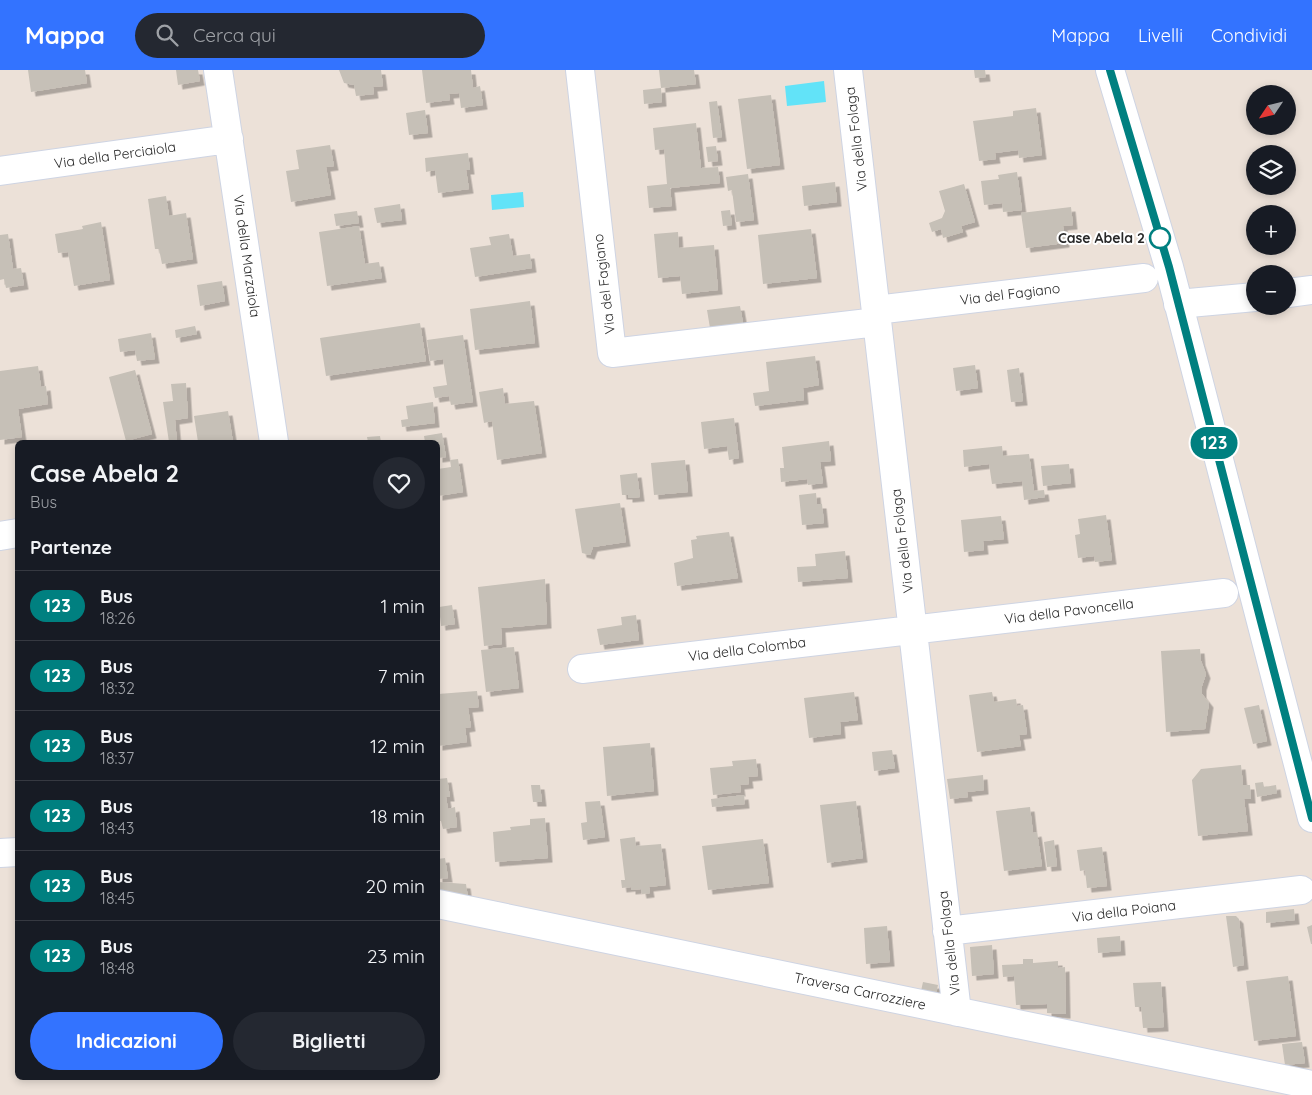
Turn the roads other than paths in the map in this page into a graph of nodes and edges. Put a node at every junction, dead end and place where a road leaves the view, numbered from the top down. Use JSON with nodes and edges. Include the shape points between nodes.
{"nodes":[{"id":1,"x":218,"y":70,"type":"edge"},
{"id":2,"x":580,"y":70,"type":"edge"},
{"id":3,"x":848,"y":70,"type":"edge"},
{"id":4,"x":1110,"y":70,"type":"edge"},
{"id":5,"x":230,"y":139,"type":"junction"},
{"id":6,"x":0,"y":171,"type":"edge"},
{"id":7,"x":1144,"y":278,"type":"dead end"},
{"id":8,"x":1312,"y":290,"type":"edge"},
{"id":9,"x":1296,"y":292,"type":"edge"},
{"id":10,"x":1246,"y":298,"type":"edge"},
{"id":11,"x":1178,"y":304,"type":"junction"},
{"id":12,"x":877,"y":316,"type":"junction"},
{"id":13,"x":274,"y":440,"type":"edge"},
{"id":14,"x":15,"y":534,"type":"edge"},
{"id":15,"x":0,"y":536,"type":"edge"},
{"id":16,"x":1224,"y":593,"type":"dead end"},
{"id":17,"x":913,"y":629,"type":"junction"},
{"id":18,"x":582,"y":668,"type":"dead end"},
{"id":19,"x":1312,"y":818,"type":"edge"},
{"id":20,"x":15,"y":852,"type":"edge"},
{"id":21,"x":0,"y":853,"type":"edge"},
{"id":22,"x":1301,"y":890,"type":"dead end"},
{"id":23,"x":440,"y":904,"type":"edge"},
{"id":24,"x":947,"y":931,"type":"junction"},
{"id":25,"x":957,"y":1012,"type":"junction"},
{"id":26,"x":1312,"y":1085,"type":"edge"}],
"edges":[{"from":1,"to":5,"type":"street","name":"Via della Marzaiola"},
{"from":2,"to":12,"type":"street","name":"Via del Fagiano","via":[[612,353]]},
{"from":3,"to":12,"type":"street","name":"Via della Folaga"},
{"from":4,"to":11,"type":"street"},
{"from":5,"to":6,"type":"street","name":"Via della Perciaiola"},
{"from":5,"to":13,"type":"street","name":"Via della Marzaiola"},
{"from":7,"to":12,"type":"street","name":"Via del Fagiano"},
{"from":8,"to":9,"type":"street"},
{"from":10,"to":11,"type":"street"},
{"from":11,"to":19,"type":"street"},
{"from":12,"to":17,"type":"street","name":"Via della Folaga"},
{"from":14,"to":15,"type":"street"},
{"from":16,"to":17,"type":"street","name":"Via della Pavoncella"},
{"from":17,"to":18,"type":"street","name":"Via della Colomba"},
{"from":17,"to":24,"type":"street","name":"Via della Folaga"},
{"from":20,"to":21,"type":"street"},
{"from":22,"to":24,"type":"street","name":"Via della Poiana"},
{"from":23,"to":25,"type":"street","name":"Traversa Carrozziere"},
{"from":24,"to":25,"type":"street","name":"Via della Folaga"},
{"from":25,"to":26,"type":"street","name":"Traversa Carrozziere"}]}
